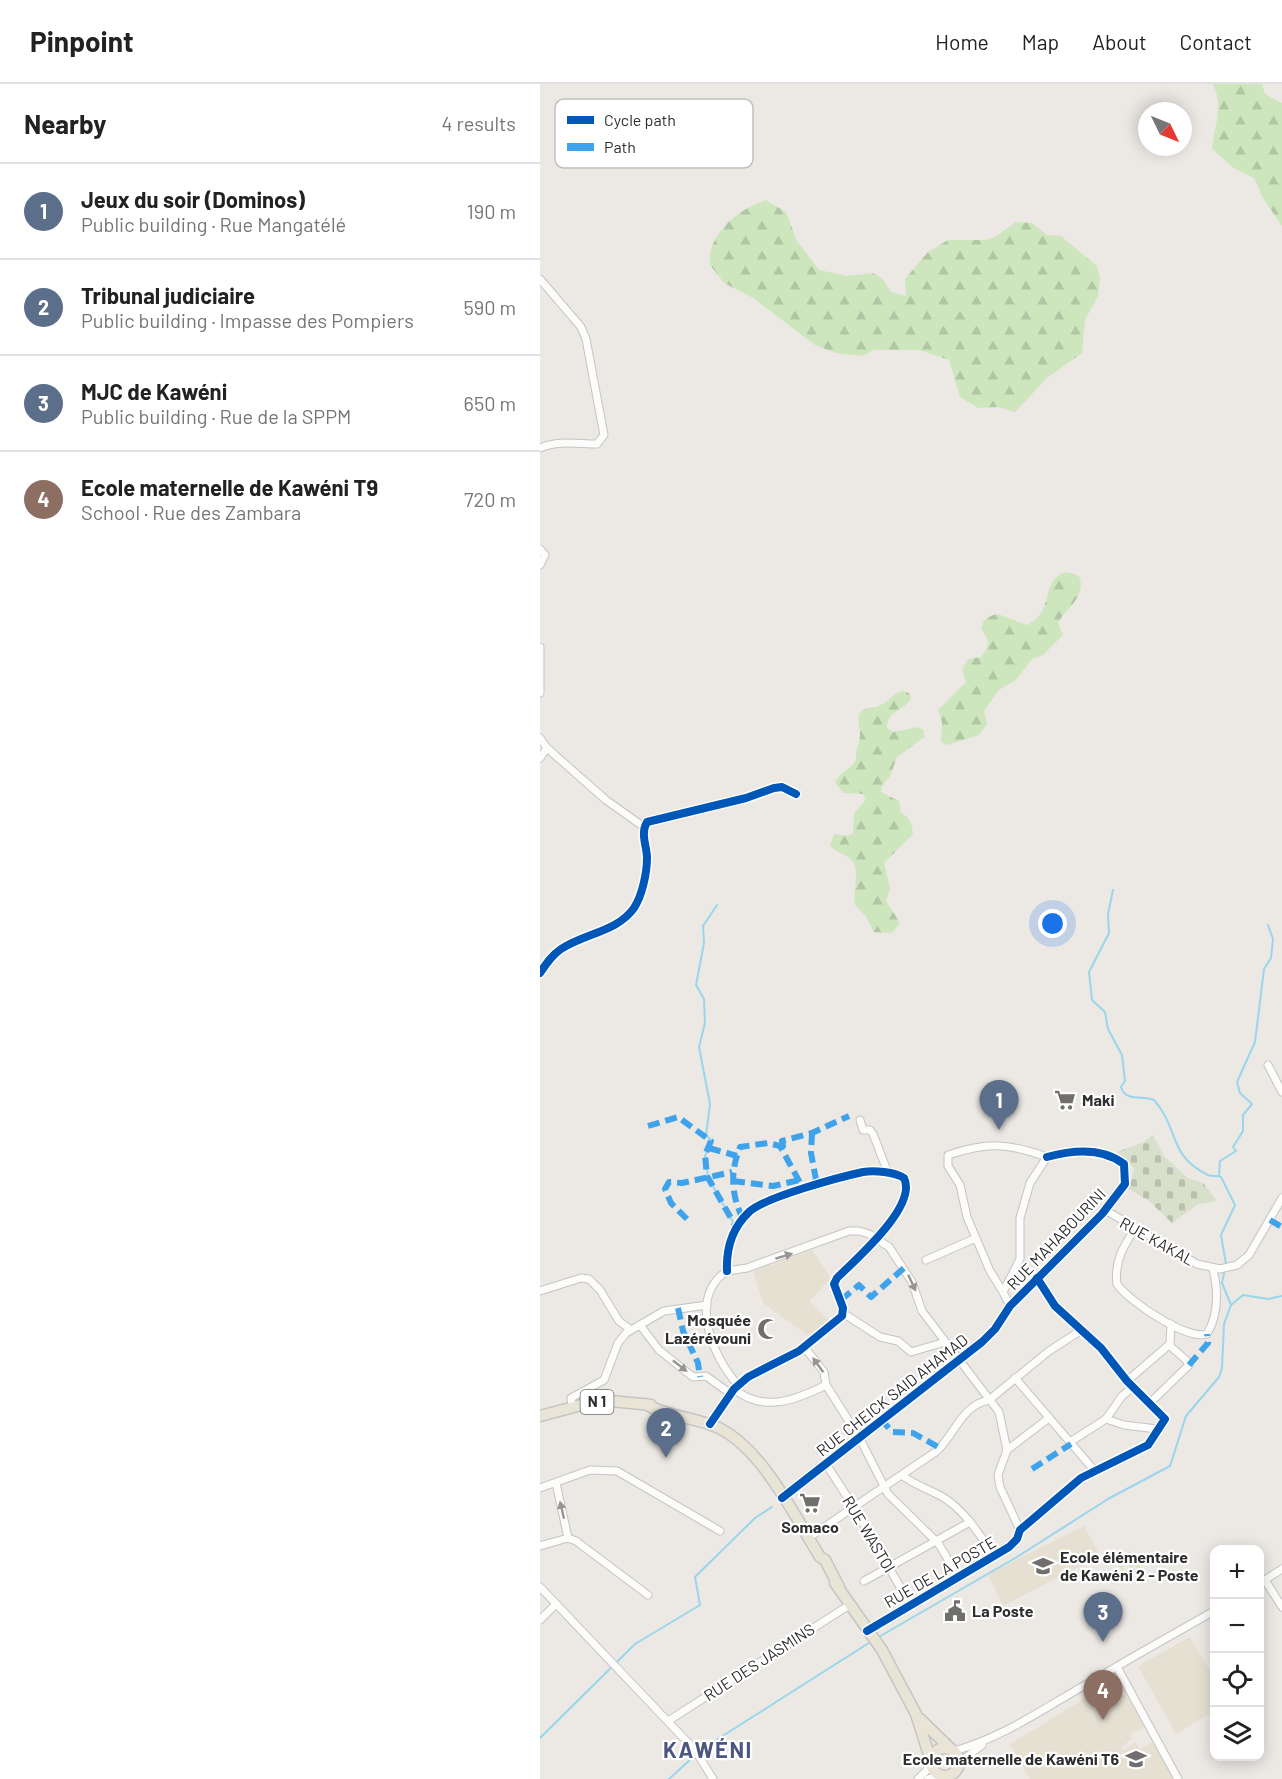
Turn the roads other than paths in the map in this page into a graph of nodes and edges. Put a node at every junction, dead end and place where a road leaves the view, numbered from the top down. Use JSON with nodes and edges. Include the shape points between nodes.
{"nodes":[{"id":1,"x":540,"y":279,"type":"edge"},
{"id":2,"x":540,"y":448,"type":"edge"},
{"id":3,"x":540,"y":549,"type":"edge"},
{"id":4,"x":540,"y":565,"type":"edge"},
{"id":5,"x":540,"y":652,"type":"edge"},
{"id":6,"x":540,"y":693,"type":"edge"},
{"id":7,"x":540,"y":738,"type":"edge"},
{"id":8,"x":547,"y":748,"type":"junction"},
{"id":9,"x":540,"y":758,"type":"edge"},
{"id":10,"x":796,"y":794,"type":"dead end"},
{"id":11,"x":644,"y":827,"type":"junction"},
{"id":12,"x":540,"y":973,"type":"edge"},
{"id":13,"x":1268,"y":1065,"type":"dead end"},
{"id":14,"x":1282,"y":1092,"type":"edge"},
{"id":15,"x":860,"y":1120,"type":"dead end"},
{"id":16,"x":1047,"y":1157,"type":"junction"},
{"id":17,"x":888,"y":1173,"type":"junction"},
{"id":18,"x":1282,"y":1198,"type":"edge"},
{"id":19,"x":1105,"y":1210,"type":"junction"},
{"id":20,"x":1135,"y":1229,"type":"junction"},
{"id":21,"x":877,"y":1238,"type":"junction"},
{"id":22,"x":975,"y":1238,"type":"junction"},
{"id":23,"x":926,"y":1260,"type":"dead end"},
{"id":24,"x":1220,"y":1269,"type":"junction"},
{"id":25,"x":727,"y":1271,"type":"junction"},
{"id":26,"x":1037,"y":1278,"type":"junction"},
{"id":27,"x":540,"y":1291,"type":"edge"},
{"id":28,"x":1003,"y":1292,"type":"junction"},
{"id":29,"x":707,"y":1305,"type":"junction"},
{"id":30,"x":1010,"y":1306,"type":"junction"},
{"id":31,"x":843,"y":1313,"type":"junction"},
{"id":32,"x":1171,"y":1324,"type":"junction"},
{"id":33,"x":640,"y":1325,"type":"junction"},
{"id":34,"x":631,"y":1330,"type":"junction"},
{"id":35,"x":1080,"y":1331,"type":"junction"},
{"id":36,"x":945,"y":1342,"type":"junction"},
{"id":37,"x":1168,"y":1345,"type":"junction"},
{"id":38,"x":805,"y":1348,"type":"junction"},
{"id":39,"x":958,"y":1362,"type":"junction"},
{"id":40,"x":1015,"y":1378,"type":"junction"},
{"id":41,"x":1130,"y":1384,"type":"junction"},
{"id":42,"x":826,"y":1385,"type":"junction"},
{"id":43,"x":734,"y":1389,"type":"junction"},
{"id":44,"x":989,"y":1400,"type":"junction"},
{"id":45,"x":1150,"y":1403,"type":"junction"},
{"id":46,"x":572,"y":1408,"type":"junction"},
{"id":47,"x":544,"y":1417,"type":"edge"},
{"id":48,"x":1049,"y":1418,"type":"junction"},
{"id":49,"x":1106,"y":1419,"type":"junction"},
{"id":50,"x":705,"y":1423,"type":"junction"},
{"id":51,"x":1157,"y":1429,"type":"junction"},
{"id":52,"x":859,"y":1437,"type":"junction"},
{"id":53,"x":1070,"y":1443,"type":"junction"},
{"id":54,"x":1007,"y":1450,"type":"junction"},
{"id":55,"x":826,"y":1464,"type":"junction"},
{"id":56,"x":1094,"y":1470,"type":"junction"},
{"id":57,"x":903,"y":1476,"type":"junction"},
{"id":58,"x":556,"y":1483,"type":"junction"},
{"id":59,"x":540,"y":1488,"type":"edge"},
{"id":60,"x":885,"y":1489,"type":"junction"},
{"id":61,"x":782,"y":1498,"type":"junction"},
{"id":62,"x":855,"y":1509,"type":"junction"},
{"id":63,"x":970,"y":1522,"type":"junction"},
{"id":64,"x":1020,"y":1530,"type":"junction"},
{"id":65,"x":720,"y":1531,"type":"dead end"},
{"id":66,"x":568,"y":1538,"type":"junction"},
{"id":67,"x":808,"y":1538,"type":"junction"},
{"id":68,"x":935,"y":1540,"type":"junction"},
{"id":69,"x":540,"y":1546,"type":"edge"},
{"id":70,"x":994,"y":1556,"type":"junction"},
{"id":71,"x":888,"y":1566,"type":"junction"},
{"id":72,"x":1282,"y":1569,"type":"edge"},
{"id":73,"x":958,"y":1576,"type":"junction"},
{"id":74,"x":1264,"y":1580,"type":"edge"},
{"id":75,"x":864,"y":1581,"type":"dead end"},
{"id":76,"x":1264,"y":1584,"type":"edge"},
{"id":77,"x":540,"y":1587,"type":"edge"},
{"id":78,"x":648,"y":1595,"type":"dead end"},
{"id":79,"x":555,"y":1604,"type":"junction"},
{"id":80,"x":851,"y":1604,"type":"junction"},
{"id":81,"x":910,"y":1604,"type":"junction"},
{"id":82,"x":1282,"y":1607,"type":"edge"},
{"id":83,"x":1210,"y":1614,"type":"edge"},
{"id":84,"x":540,"y":1620,"type":"edge"},
{"id":85,"x":870,"y":1636,"type":"junction"},
{"id":86,"x":1117,"y":1667,"type":"junction"},
{"id":87,"x":916,"y":1714,"type":"junction"},
{"id":88,"x":668,"y":1721,"type":"junction"},
{"id":89,"x":987,"y":1742,"type":"junction"},
{"id":90,"x":953,"y":1750,"type":"junction"},
{"id":91,"x":932,"y":1763,"type":"junction"},
{"id":92,"x":959,"y":1765,"type":"junction"},
{"id":93,"x":942,"y":1776,"type":"edge"},
{"id":94,"x":713,"y":1779,"type":"edge"},
{"id":95,"x":918,"y":1779,"type":"edge"},
{"id":96,"x":928,"y":1779,"type":"edge"},
{"id":97,"x":962,"y":1779,"type":"edge"},
{"id":98,"x":1178,"y":1779,"type":"edge"}],
"edges":[{"from":1,"to":2,"type":"street","via":[[581,327],[586,339],[604,435],[597,444],[577,442]]},
{"from":3,"to":4,"type":"street","via":[[545,555]]},
{"from":5,"to":6,"type":"street"},
{"from":7,"to":8,"type":"street"},
{"from":8,"to":9,"type":"street"},
{"from":8,"to":11,"type":"street","via":[[606,800]]},
{"from":10,"to":11,"type":"street","via":[[782,787],[774,788],[651,820]]},
{"from":11,"to":12,"type":"street","via":[[647,859],[637,904],[618,924],[559,950]]},
{"from":13,"to":14,"type":"street"},
{"from":15,"to":17,"type":"street","via":[[863,1130],[873,1134]]},
{"from":16,"to":19,"type":"street","name":"RUE MAHABOURINI","via":[[1083,1151],[1104,1154],[1124,1164],[1125,1184]]},
{"from":16,"to":22,"type":"street","via":[[1017,1146],[996,1144],[948,1155],[948,1166],[960,1185]]},
{"from":16,"to":28,"type":"street","via":[[1030,1183],[1020,1218],[1020,1259]]},
{"from":17,"to":21,"type":"street","via":[[904,1178],[907,1187]]},
{"from":17,"to":25,"type":"street","via":[[866,1172],[758,1205],[736,1227],[728,1245]]},
{"from":18,"to":24,"type":"street","via":[[1249,1255],[1242,1262]]},
{"from":19,"to":20,"type":"street","name":"RUE KAKAL"},
{"from":19,"to":26,"type":"street","name":"RUE MAHABOURINI"},
{"from":20,"to":24,"type":"street","name":"RUE KAKAL","via":[[1197,1264]]},
{"from":20,"to":32,"type":"street","via":[[1119,1258],[1117,1284]]},
{"from":25,"to":21,"type":"street","one_way":true,"via":[[747,1268],[849,1232],[859,1231]]},
{"from":21,"to":31,"type":"street","via":[[834,1284]]},
{"from":21,"to":36,"type":"street","one_way":true,"via":[[889,1247],[907,1272],[922,1311]]},
{"from":22,"to":23,"type":"street"},
{"from":22,"to":28,"type":"street"},
{"from":24,"to":32,"type":"street","via":[[1216,1305],[1207,1334],[1202,1336]]},
{"from":25,"to":29,"type":"street","via":[[716,1283]]},
{"from":26,"to":30,"type":"street","name":"RUE MAHABOURINI"},
{"from":26,"to":35,"type":"street","via":[[1055,1306]]},
{"from":27,"to":34,"type":"street","via":[[589,1279]]},
{"from":28,"to":30,"type":"street"},
{"from":29,"to":33,"type":"street","via":[[664,1311]]},
{"from":29,"to":43,"type":"street","via":[[715,1348]]},
{"from":30,"to":39,"type":"street","name":"RUE CHEICK SAID AHAMAD","via":[[995,1329]]},
{"from":31,"to":36,"type":"street","via":[[880,1337],[898,1341],[911,1352]]},
{"from":31,"to":38,"type":"street"},
{"from":32,"to":37,"type":"street"},
{"from":33,"to":34,"type":"street"},
{"from":33,"to":43,"type":"street","one_way":true,"via":[[659,1350],[693,1377],[706,1376]]},
{"from":34,"to":46,"type":"street","via":[[618,1343],[604,1380],[570,1398]]},
{"from":35,"to":40,"type":"street"},
{"from":35,"to":41,"type":"street","via":[[1101,1348]]},
{"from":36,"to":39,"type":"street"},
{"from":37,"to":41,"type":"street"},
{"from":37,"to":45,"type":"street","via":[[1189,1365]]},
{"from":42,"to":38,"type":"street","one_way":true,"via":[[824,1372]]},
{"from":38,"to":43,"type":"street","via":[[763,1368]]},
{"from":39,"to":44,"type":"street"},
{"from":39,"to":52,"type":"street","name":"RUE CHEICK SAID AHAMAD"},
{"from":40,"to":44,"type":"street"},
{"from":40,"to":48,"type":"street"},
{"from":41,"to":45,"type":"street"},
{"from":41,"to":49,"type":"street"},
{"from":42,"to":43,"type":"street","via":[[803,1396],[765,1404]]},
{"from":42,"to":52,"type":"street"},
{"from":43,"to":50,"type":"street"},
{"from":44,"to":54,"type":"street","via":[[1005,1427]]},
{"from":44,"to":57,"type":"street","via":[[967,1411],[949,1440]]},
{"from":45,"to":51,"type":"street","name":"RUE DE LA POSTE","via":[[1165,1419]]},
{"from":46,"to":47,"type":"main road","number":"N 1"},
{"from":46,"to":50,"type":"main road","number":"N 1","via":[[611,1401],[645,1404]]},
{"from":48,"to":53,"type":"street"},
{"from":48,"to":54,"type":"street"},
{"from":49,"to":51,"type":"street"},
{"from":49,"to":53,"type":"street"},
{"from":50,"to":61,"type":"main road","number":"N 1","via":[[737,1441]]},
{"from":51,"to":56,"type":"street","name":"RUE DE LA POSTE","via":[[1148,1445]]},
{"from":52,"to":55,"type":"street","name":"RUE CHEICK SAID AHAMAD"},
{"from":52,"to":60,"type":"street"},
{"from":53,"to":56,"type":"street"},
{"from":54,"to":64,"type":"street","via":[[998,1475]]},
{"from":55,"to":61,"type":"street","name":"RUE CHEICK SAID AHAMAD"},
{"from":55,"to":62,"type":"street","name":"RUE WASTOI"},
{"from":56,"to":64,"type":"street","name":"RUE DE LA POSTE"},
{"from":57,"to":60,"type":"street"},
{"from":57,"to":63,"type":"street","via":[[941,1496]]},
{"from":58,"to":59,"type":"street"},
{"from":58,"to":65,"type":"street","via":[[590,1470],[617,1471]]},
{"from":66,"to":58,"type":"street","one_way":true},
{"from":60,"to":62,"type":"street"},
{"from":60,"to":68,"type":"street","via":[[900,1509]]},
{"from":61,"to":67,"type":"main road","number":"N 1"},
{"from":62,"to":67,"type":"street"},
{"from":62,"to":71,"type":"street","name":"RUE WASTOI"},
{"from":63,"to":68,"type":"street"},
{"from":63,"to":70,"type":"street"},
{"from":64,"to":70,"type":"street","name":"RUE DE LA POSTE","via":[[1017,1539]]},
{"from":66,"to":69,"type":"street"},
{"from":66,"to":78,"type":"street","via":[[583,1545]]},
{"from":67,"to":80,"type":"main road","number":"N 1"},
{"from":68,"to":71,"type":"street"},
{"from":68,"to":73,"type":"street"},
{"from":70,"to":73,"type":"street","name":"RUE DE LA POSTE"},
{"from":71,"to":75,"type":"street"},
{"from":71,"to":81,"type":"street","name":"RUE WASTOI"},
{"from":72,"to":74,"type":"street"},
{"from":73,"to":81,"type":"street","name":"RUE DE LA POSTE"},
{"from":76,"to":82,"type":"street"},
{"from":77,"to":79,"type":"street"},
{"from":79,"to":84,"type":"street"},
{"from":79,"to":88,"type":"street"},
{"from":80,"to":85,"type":"main road","number":"N 1"},
{"from":80,"to":88,"type":"street","name":"RUE DES JASMINS"},
{"from":81,"to":85,"type":"street","name":"RUE DE LA POSTE"},
{"from":83,"to":86,"type":"street"},
{"from":85,"to":87,"type":"main road","number":"N 1"},
{"from":86,"to":89,"type":"street"},
{"from":86,"to":98,"type":"street"},
{"from":87,"to":90,"type":"main road","number":"N 1"},
{"from":87,"to":91,"type":"main road","number":"N 1"},
{"from":88,"to":94,"type":"street","via":[[697,1753]]},
{"from":89,"to":90,"type":"street"},
{"from":89,"to":92,"type":"street"},
{"from":90,"to":91,"type":"main road","via":[[939,1750]]},
{"from":90,"to":92,"type":"main road"},
{"from":91,"to":93,"type":"main road"},
{"from":91,"to":95,"type":"street"},
{"from":92,"to":93,"type":"main road","via":[[952,1774]]},
{"from":92,"to":97,"type":"main road"},
{"from":93,"to":96,"type":"street"}]}
